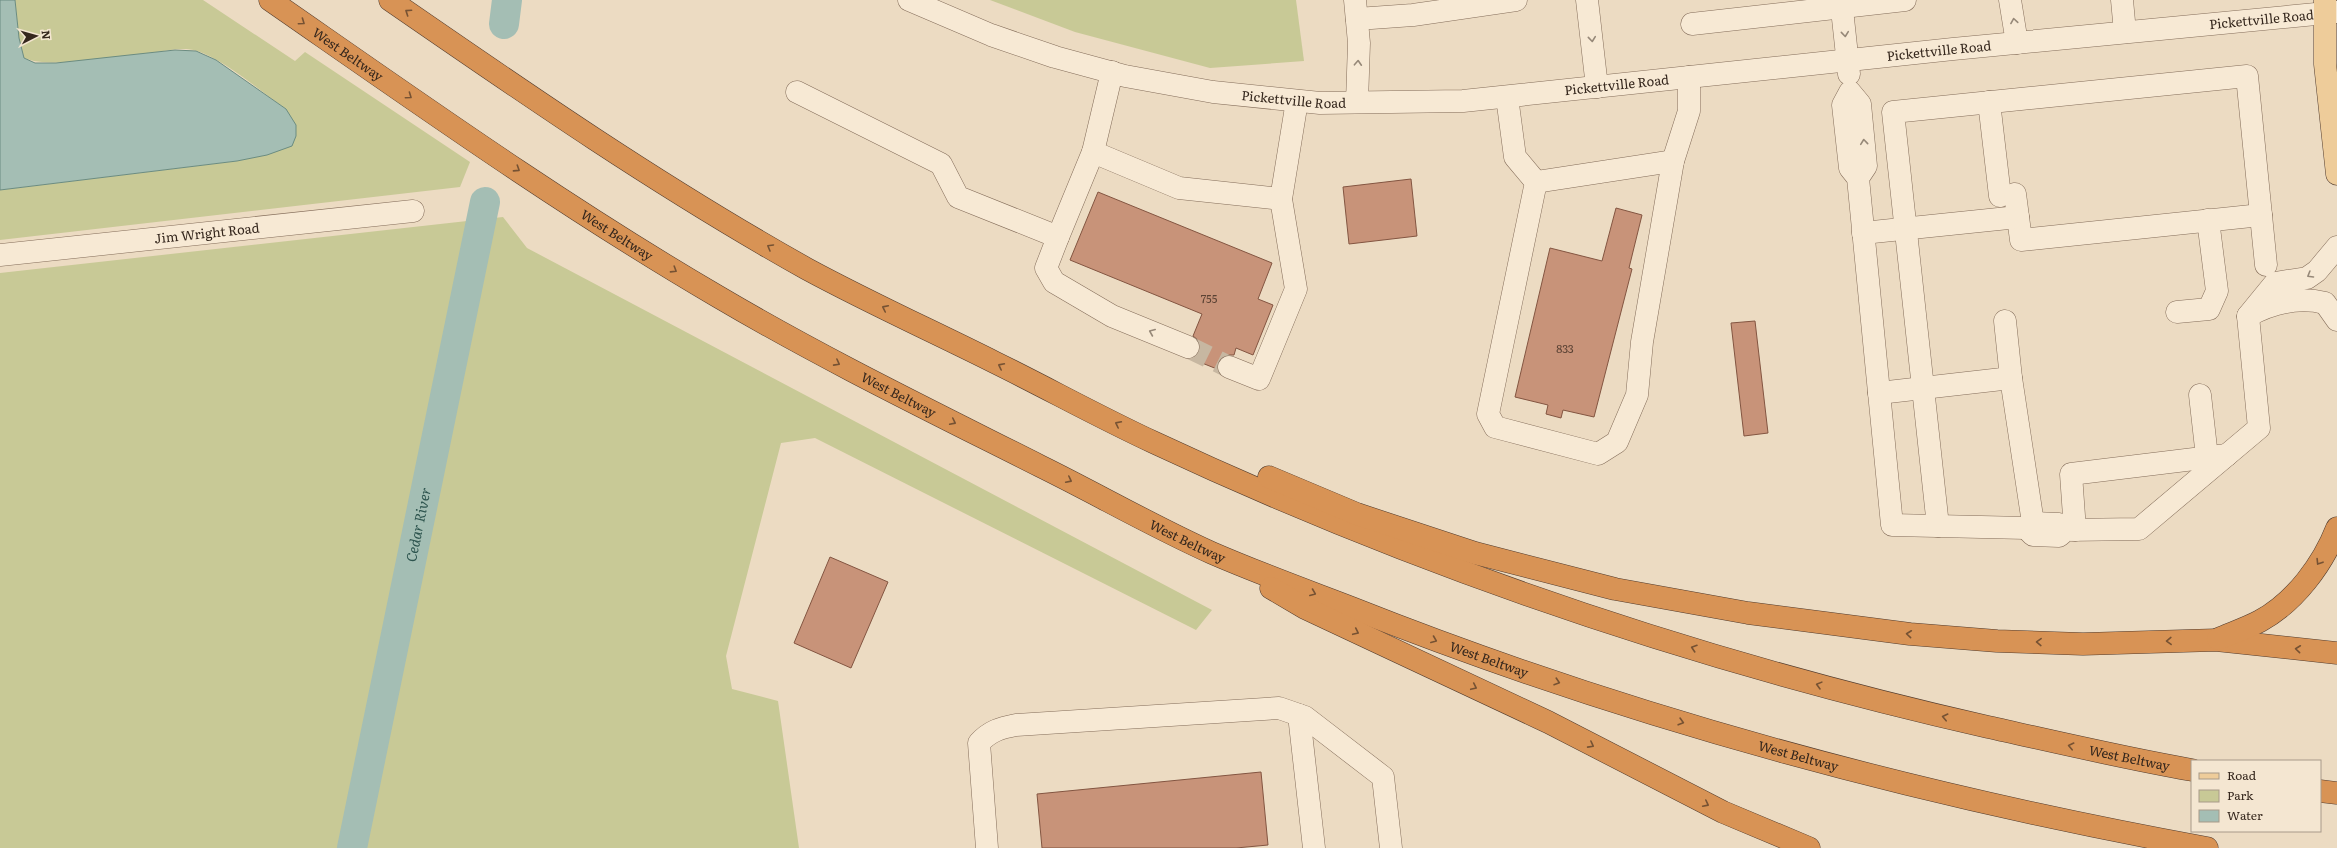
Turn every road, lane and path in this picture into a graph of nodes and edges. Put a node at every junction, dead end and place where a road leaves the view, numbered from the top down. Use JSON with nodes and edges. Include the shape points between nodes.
{"nodes":[{"id":1,"x":270,"y":0,"type":"edge"},
{"id":2,"x":390,"y":0,"type":"edge"},
{"id":3,"x":909,"y":0,"type":"edge"},
{"id":4,"x":1516,"y":0,"type":"edge"},
{"id":5,"x":1587,"y":0,"type":"edge"},
{"id":6,"x":1905,"y":0,"type":"edge"},
{"id":7,"x":2010,"y":0,"type":"edge"},
{"id":8,"x":2122,"y":0,"type":"edge"},
{"id":9,"x":1842,"y":4,"type":"edge"},
{"id":10,"x":2329,"y":8,"type":"edge"},
{"id":11,"x":1356,"y":9,"type":"edge"},
{"id":12,"x":1692,"y":24,"type":"dead end"},
{"id":13,"x":2125,"y":32,"type":"junction"},
{"id":14,"x":2017,"y":43,"type":"junction"},
{"id":15,"x":1848,"y":60,"type":"junction"},
{"id":16,"x":1112,"y":72,"type":"junction"},
{"id":17,"x":1689,"y":77,"type":"junction"},
{"id":18,"x":1597,"y":87,"type":"junction"},
{"id":19,"x":797,"y":92,"type":"dead end"},
{"id":20,"x":1507,"y":97,"type":"junction"},
{"id":21,"x":1297,"y":101,"type":"junction"},
{"id":22,"x":1357,"y":102,"type":"junction"},
{"id":23,"x":1989,"y":102,"type":"junction"},
{"id":24,"x":1093,"y":152,"type":"junction"},
{"id":25,"x":1673,"y":162,"type":"junction"},
{"id":26,"x":2337,"y":174,"type":"edge"},
{"id":27,"x":1536,"y":182,"type":"junction"},
{"id":28,"x":1281,"y":199,"type":"junction"},
{"id":29,"x":413,"y":211,"type":"dead end"},
{"id":30,"x":2261,"y":214,"type":"junction"},
{"id":31,"x":2018,"y":217,"type":"junction"},
{"id":32,"x":2208,"y":220,"type":"junction"},
{"id":33,"x":1906,"y":229,"type":"junction"},
{"id":34,"x":1863,"y":233,"type":"junction"},
{"id":35,"x":1058,"y":238,"type":"junction"},
{"id":36,"x":2337,"y":247,"type":"edge"},
{"id":37,"x":0,"y":255,"type":"edge"},
{"id":38,"x":2266,"y":265,"type":"dead end"},
{"id":39,"x":2177,"y":312,"type":"dead end"},
{"id":40,"x":2248,"y":316,"type":"junction"},
{"id":41,"x":2337,"y":320,"type":"edge"},
{"id":42,"x":2005,"y":321,"type":"dead end"},
{"id":43,"x":1188,"y":347,"type":"tunnel mouth"},
{"id":44,"x":1229,"y":367,"type":"tunnel mouth"},
{"id":45,"x":2011,"y":378,"type":"junction"},
{"id":46,"x":1924,"y":388,"type":"junction"},
{"id":47,"x":1879,"y":392,"type":"junction"},
{"id":48,"x":2200,"y":395,"type":"dead end"},
{"id":49,"x":1153,"y":441,"type":"junction"},
{"id":50,"x":2217,"y":456,"type":"junction"},
{"id":51,"x":2029,"y":525,"type":"junction"},
{"id":52,"x":1938,"y":526,"type":"junction"},
{"id":53,"x":2337,"y":528,"type":"edge"},
{"id":54,"x":2070,"y":530,"type":"junction"},
{"id":55,"x":1212,"y":553,"type":"junction"},
{"id":56,"x":2216,"y":640,"type":"junction"},
{"id":57,"x":2337,"y":653,"type":"edge"},
{"id":58,"x":1299,"y":715,"type":"junction"},
{"id":59,"x":2191,"y":770,"type":"edge"},
{"id":60,"x":2321,"y":791,"type":"edge"},
{"id":61,"x":2337,"y":793,"type":"edge"},
{"id":62,"x":987,"y":848,"type":"edge"},
{"id":63,"x":1314,"y":848,"type":"edge"},
{"id":64,"x":1391,"y":848,"type":"edge"},
{"id":65,"x":1810,"y":848,"type":"edge"},
{"id":66,"x":2207,"y":848,"type":"edge"}],
"edges":[{"from":1,"to":55,"type":"highway","name":"West Beltway","one_way":true,"via":[[485,149],[714,294],[802,345],[888,390]]},
{"from":49,"to":2,"type":"highway","name":"West Beltway","one_way":true,"via":[[803,267],[600,144]]},
{"from":3,"to":16,"type":"street","name":"Pickettville Road","via":[[991,36]]},
{"from":4,"to":11,"type":"street","via":[[1413,15]]},
{"from":5,"to":18,"type":"street","one_way":true},
{"from":6,"to":9,"type":"street"},
{"from":14,"to":7,"type":"street","one_way":true},
{"from":8,"to":13,"type":"street"},
{"from":9,"to":12,"type":"street"},
{"from":9,"to":15,"type":"street","one_way":true},
{"from":10,"to":13,"type":"street","name":"Pickettville Road"},
{"from":10,"to":26,"type":"main road","via":[[2325,64]]},
{"from":22,"to":11,"type":"street","one_way":true,"via":[[1359,43]]},
{"from":13,"to":14,"type":"street","name":"Pickettville Road"},
{"from":14,"to":15,"type":"street","name":"Pickettville Road"},
{"from":15,"to":17,"type":"street","name":"Pickettville Road"},
{"from":15,"to":34,"type":"street","via":[[1850,92],[1860,104],[1866,166],[1858,178]]},
{"from":16,"to":21,"type":"street","name":"Pickettville Road","via":[[1213,92]]},
{"from":16,"to":24,"type":"street"},
{"from":17,"to":18,"type":"street","name":"Pickettville Road"},
{"from":17,"to":25,"type":"street","via":[[1689,110]]},
{"from":18,"to":20,"type":"street","name":"Pickettville Road"},
{"from":19,"to":35,"type":"street","via":[[941,164],[958,197]]},
{"from":20,"to":22,"type":"street","name":"Pickettville Road","via":[[1464,101]]},
{"from":20,"to":27,"type":"street","via":[[1515,156]]},
{"from":21,"to":22,"type":"street","name":"Pickettville Road"},
{"from":21,"to":28,"type":"street"},
{"from":23,"to":30,"type":"street","via":[[2247,76]]},
{"from":23,"to":31,"type":"street","via":[[2008,195]]},
{"from":23,"to":33,"type":"street","via":[[1893,112]]},
{"from":24,"to":28,"type":"street","via":[[1179,188]]},
{"from":24,"to":35,"type":"street"},
{"from":25,"to":27,"type":"street"},
{"from":25,"to":27,"type":"street","via":[[1642,342],[1637,395],[1617,442],[1598,454],[1495,427],[1488,414]]},
{"from":28,"to":44,"type":"street","via":[[1296,290],[1259,379]]},
{"from":29,"to":37,"type":"street","name":"Jim Wright Road"},
{"from":30,"to":32,"type":"street"},
{"from":30,"to":38,"type":"street"},
{"from":31,"to":32,"type":"street","via":[[2021,240]]},
{"from":31,"to":33,"type":"street"},
{"from":32,"to":39,"type":"street","via":[[2217,291],[2209,309]]},
{"from":33,"to":34,"type":"street"},
{"from":33,"to":46,"type":"street"},
{"from":34,"to":47,"type":"street"},
{"from":43,"to":35,"type":"street","one_way":true,"via":[[1112,316],[1054,282],[1046,268]]},
{"from":36,"to":40,"type":"street","one_way":true,"via":[[2317,271],[2307,278],[2275,283]]},
{"from":40,"to":41,"type":"street","via":[[2270,304],[2301,300],[2324,303]]},
{"from":40,"to":50,"type":"street","via":[[2259,428]]},
{"from":42,"to":45,"type":"street"},
{"from":45,"to":46,"type":"street"},
{"from":45,"to":51,"type":"street"},
{"from":46,"to":47,"type":"street"},
{"from":46,"to":52,"type":"street"},
{"from":47,"to":52,"type":"street","via":[[1892,525]]},
{"from":48,"to":50,"type":"street"},
{"from":56,"to":49,"type":"highway","one_way":true,"via":[[2083,644],[1910,634],[1748,613],[1623,590],[1475,553],[1357,514],[1262,474]]},
{"from":59,"to":49,"type":"highway","name":"West Beltway","one_way":true,"via":[[2137,761],[1919,711],[1759,669],[1561,606],[1428,558],[1302,508]]},
{"from":50,"to":54,"type":"street","via":[[2139,529]]},
{"from":50,"to":54,"type":"street","via":[[2071,474]]},
{"from":51,"to":52,"type":"street"},
{"from":51,"to":54,"type":"street","via":[[2033,535],[2039,536],[2059,536]]},
{"from":53,"to":56,"type":"highway","one_way":true,"via":[[2299,591],[2261,621]]},
{"from":55,"to":65,"type":"highway","one_way":true,"via":[[1305,608],[1548,722],[1723,812]]},
{"from":55,"to":66,"type":"highway","name":"West Beltway","one_way":true,"via":[[1451,647],[1649,712],[1882,778],[2017,810]]},
{"from":57,"to":56,"type":"highway","one_way":true},
{"from":58,"to":62,"type":"street","via":[[1279,708],[1229,710],[999,728],[979,743]]},
{"from":58,"to":63,"type":"street"},
{"from":58,"to":64,"type":"street","via":[[1383,776]]},
{"from":60,"to":61,"type":"highway"}]}
